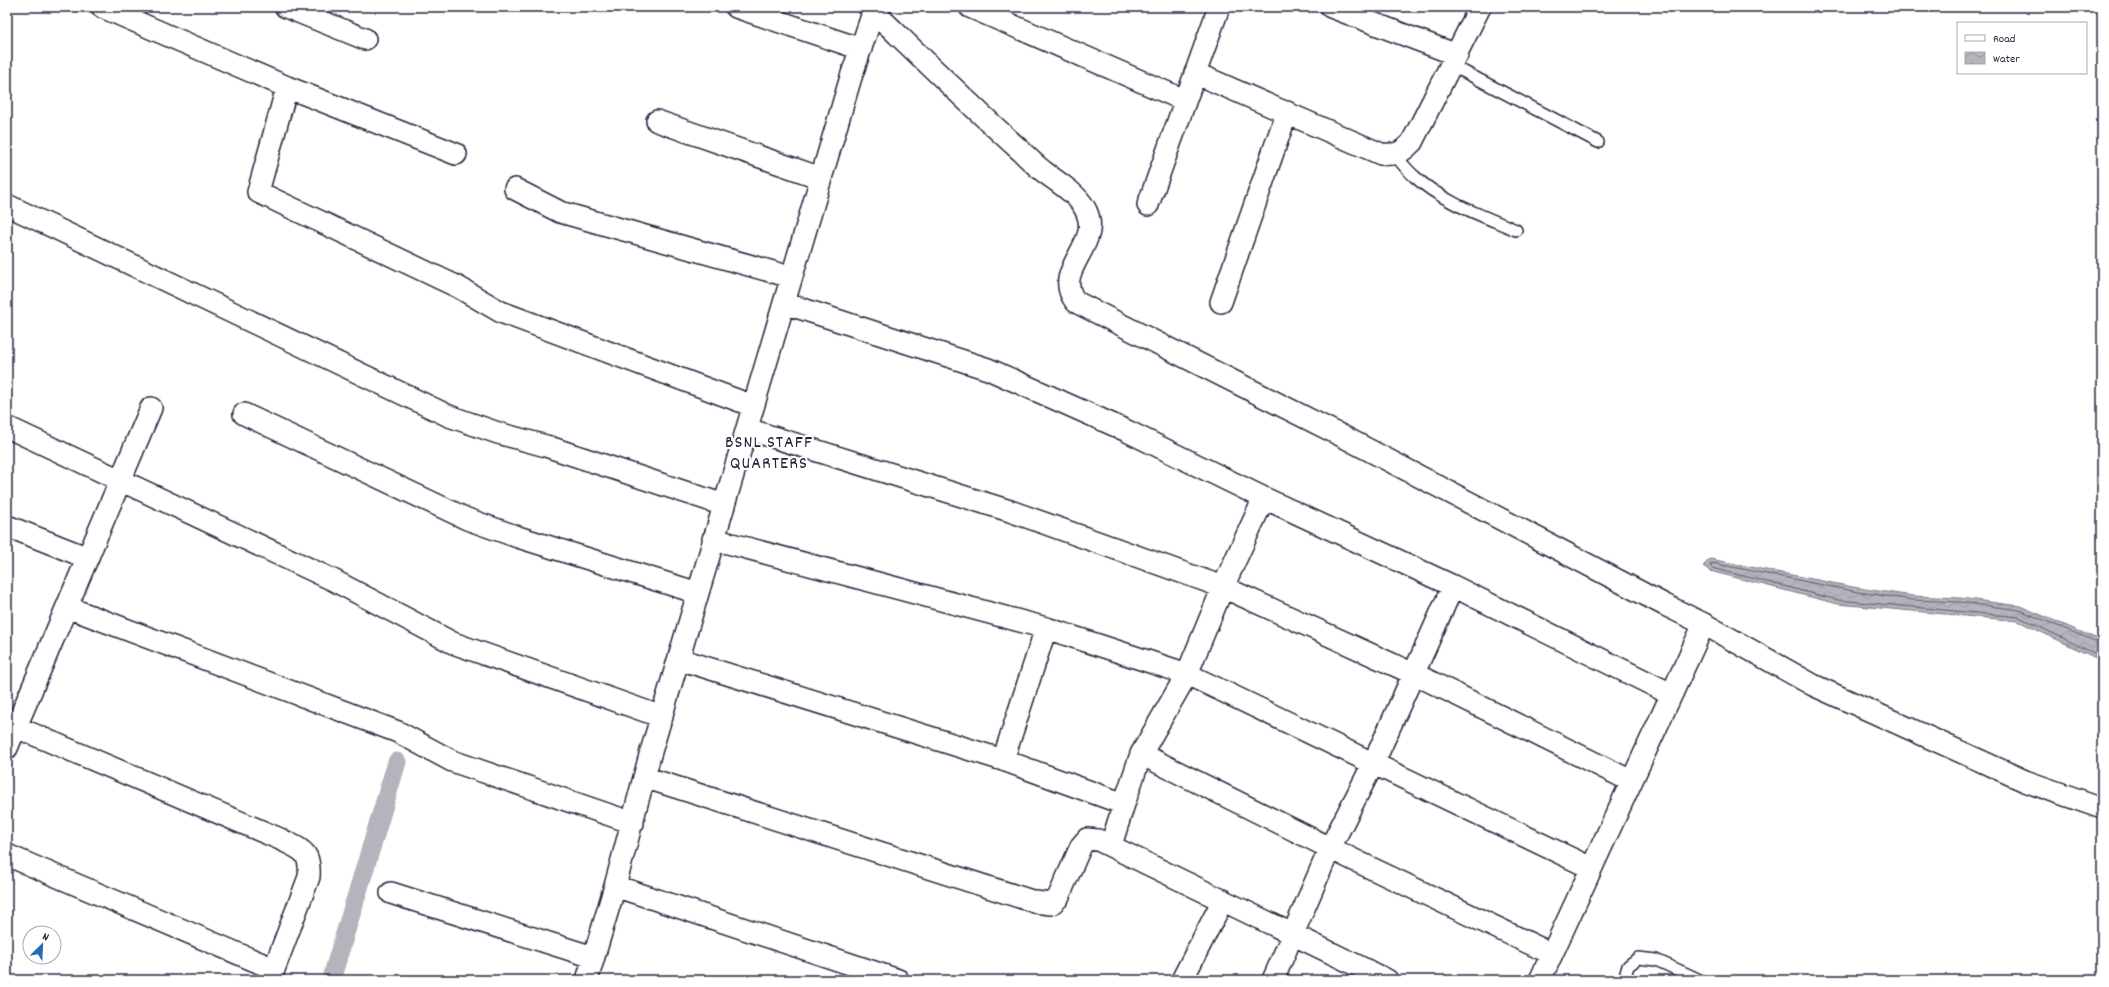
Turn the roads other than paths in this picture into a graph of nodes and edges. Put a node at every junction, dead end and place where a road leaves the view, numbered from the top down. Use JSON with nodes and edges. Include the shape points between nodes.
{"nodes":[{"id":1,"x":102,"y":7,"type":"edge"},
{"id":2,"x":286,"y":7,"type":"edge"},
{"id":3,"x":736,"y":7,"type":"edge"},
{"id":4,"x":970,"y":7,"type":"edge"},
{"id":5,"x":1219,"y":7,"type":"edge"},
{"id":6,"x":1331,"y":7,"type":"edge"},
{"id":7,"x":1480,"y":7,"type":"edge"},
{"id":8,"x":872,"y":9,"type":"edge"},
{"id":9,"x":365,"y":39,"type":"dead end"},
{"id":10,"x":861,"y":49,"type":"junction"},
{"id":11,"x":1454,"y":60,"type":"junction"},
{"id":12,"x":1195,"y":73,"type":"junction"},
{"id":13,"x":287,"y":86,"type":"junction"},
{"id":14,"x":1184,"y":100,"type":"junction"},
{"id":15,"x":1287,"y":112,"type":"junction"},
{"id":16,"x":657,"y":121,"type":"dead end"},
{"id":17,"x":1598,"y":142,"type":"dead end"},
{"id":18,"x":456,"y":154,"type":"dead end"},
{"id":19,"x":1395,"y":155,"type":"junction"},
{"id":20,"x":821,"y":178,"type":"junction"},
{"id":21,"x":514,"y":189,"type":"dead end"},
{"id":22,"x":1148,"y":204,"type":"dead end"},
{"id":23,"x":7,"y":205,"type":"edge"},
{"id":24,"x":1516,"y":230,"type":"dead end"},
{"id":25,"x":791,"y":277,"type":"junction"},
{"id":26,"x":1220,"y":302,"type":"dead end"},
{"id":27,"x":784,"y":303,"type":"junction"},
{"id":28,"x":753,"y":406,"type":"junction"},
{"id":29,"x":151,"y":408,"type":"dead end"},
{"id":30,"x":244,"y":414,"type":"dead end"},
{"id":31,"x":7,"y":427,"type":"edge"},
{"id":32,"x":747,"y":429,"type":"junction"},
{"id":33,"x":121,"y":480,"type":"junction"},
{"id":34,"x":1264,"y":498,"type":"junction"},
{"id":35,"x":724,"y":505,"type":"junction"},
{"id":36,"x":7,"y":526,"type":"edge"},
{"id":37,"x":713,"y":539,"type":"junction"},
{"id":38,"x":88,"y":558,"type":"junction"},
{"id":39,"x":1453,"y":586,"type":"junction"},
{"id":40,"x":1223,"y":587,"type":"junction"},
{"id":41,"x":698,"y":593,"type":"junction"},
{"id":42,"x":67,"y":607,"type":"junction"},
{"id":43,"x":1704,"y":624,"type":"junction"},
{"id":44,"x":1046,"y":628,"type":"junction"},
{"id":45,"x":679,"y":659,"type":"junction"},
{"id":46,"x":1187,"y":674,"type":"junction"},
{"id":47,"x":1414,"y":674,"type":"junction"},
{"id":48,"x":1671,"y":694,"type":"junction"},
{"id":49,"x":662,"y":717,"type":"junction"},
{"id":50,"x":16,"y":727,"type":"junction"},
{"id":51,"x":7,"y":748,"type":"edge"},
{"id":52,"x":1142,"y":754,"type":"junction"},
{"id":53,"x":1003,"y":760,"type":"junction"},
{"id":54,"x":1374,"y":762,"type":"junction"},
{"id":55,"x":644,"y":777,"type":"junction"},
{"id":56,"x":1631,"y":781,"type":"junction"},
{"id":57,"x":1124,"y":804,"type":"junction"},
{"id":58,"x":2102,"y":808,"type":"edge"},
{"id":59,"x":633,"y":823,"type":"junction"},
{"id":60,"x":1112,"y":845,"type":"junction"},
{"id":61,"x":1330,"y":848,"type":"junction"},
{"id":62,"x":7,"y":856,"type":"edge"},
{"id":63,"x":1591,"y":868,"type":"junction"},
{"id":64,"x":615,"y":886,"type":"junction"},
{"id":65,"x":391,"y":893,"type":"dead end"},
{"id":66,"x":1223,"y":900,"type":"junction"},
{"id":67,"x":1294,"y":934,"type":"junction"},
{"id":68,"x":1552,"y":954,"type":"junction"},
{"id":69,"x":593,"y":957,"type":"junction"},
{"id":70,"x":272,"y":975,"type":"edge"},
{"id":71,"x":587,"y":980,"type":"edge"},
{"id":72,"x":898,"y":980,"type":"edge"},
{"id":73,"x":1182,"y":980,"type":"edge"},
{"id":74,"x":1273,"y":980,"type":"edge"},
{"id":75,"x":1387,"y":980,"type":"edge"},
{"id":76,"x":1540,"y":980,"type":"edge"},
{"id":77,"x":1624,"y":980,"type":"edge"},
{"id":78,"x":1700,"y":980,"type":"edge"}],
"edges":[{"from":1,"to":13,"type":"street"},
{"from":2,"to":9,"type":"street"},
{"from":3,"to":10,"type":"street"},
{"from":4,"to":14,"type":"street"},
{"from":5,"to":12,"type":"street"},
{"from":6,"to":11,"type":"street"},
{"from":7,"to":11,"type":"street"},
{"from":8,"to":10,"type":"street"},
{"from":8,"to":43,"type":"street","via":[[1008,140],[1084,206],[1091,222],[1087,241],[1070,275],[1068,286],[1069,293],[1076,302],[1344,437]]},
{"from":10,"to":20,"type":"street"},
{"from":11,"to":17,"type":"lane"},
{"from":11,"to":19,"type":"street","via":[[1412,142]]},
{"from":12,"to":14,"type":"street"},
{"from":12,"to":15,"type":"street"},
{"from":13,"to":18,"type":"street"},
{"from":13,"to":28,"type":"street","via":[[258,192],[458,287],[500,312]]},
{"from":14,"to":22,"type":"street"},
{"from":15,"to":19,"type":"street","via":[[1381,154]]},
{"from":15,"to":26,"type":"street"},
{"from":16,"to":20,"type":"street"},
{"from":19,"to":24,"type":"lane","via":[[1413,176],[1433,191]]},
{"from":20,"to":25,"type":"street"},
{"from":21,"to":25,"type":"street","via":[[560,212]]},
{"from":23,"to":35,"type":"street","via":[[449,416]]},
{"from":25,"to":27,"type":"street"},
{"from":27,"to":28,"type":"street"},
{"from":27,"to":34,"type":"street","via":[[988,370],[1127,431]]},
{"from":28,"to":32,"type":"street"},
{"from":29,"to":33,"type":"street"},
{"from":30,"to":41,"type":"street","via":[[467,519]]},
{"from":31,"to":33,"type":"street"},
{"from":32,"to":35,"type":"street"},
{"from":32,"to":40,"type":"street","via":[[1010,512]]},
{"from":33,"to":38,"type":"street"},
{"from":33,"to":49,"type":"street","via":[[333,580],[453,642]]},
{"from":34,"to":39,"type":"street"},
{"from":34,"to":40,"type":"street"},
{"from":35,"to":37,"type":"street"},
{"from":36,"to":38,"type":"street"},
{"from":37,"to":41,"type":"street"},
{"from":37,"to":44,"type":"street"},
{"from":38,"to":42,"type":"street"},
{"from":39,"to":47,"type":"street"},
{"from":39,"to":48,"type":"street"},
{"from":40,"to":46,"type":"street"},
{"from":40,"to":47,"type":"street"},
{"from":41,"to":45,"type":"street"},
{"from":42,"to":50,"type":"street"},
{"from":42,"to":59,"type":"street","via":[[398,732],[452,761]]},
{"from":43,"to":48,"type":"street"},
{"from":43,"to":58,"type":"street","via":[[1813,685],[2024,781]]},
{"from":44,"to":46,"type":"street"},
{"from":44,"to":53,"type":"street"},
{"from":45,"to":49,"type":"street"},
{"from":45,"to":53,"type":"street"},
{"from":46,"to":52,"type":"street"},
{"from":46,"to":54,"type":"street"},
{"from":47,"to":54,"type":"street"},
{"from":47,"to":56,"type":"street"},
{"from":48,"to":56,"type":"street"},
{"from":49,"to":55,"type":"street"},
{"from":50,"to":51,"type":"street"},
{"from":50,"to":70,"type":"street","via":[[305,853],[310,862],[310,877]]},
{"from":52,"to":57,"type":"street"},
{"from":52,"to":61,"type":"street"},
{"from":53,"to":57,"type":"street"},
{"from":54,"to":61,"type":"street"},
{"from":54,"to":63,"type":"street"},
{"from":55,"to":59,"type":"street"},
{"from":55,"to":60,"type":"street","via":[[1034,902],[1051,904],[1058,898],[1081,846],[1087,839]]},
{"from":56,"to":63,"type":"street"},
{"from":57,"to":60,"type":"street"},
{"from":59,"to":64,"type":"street"},
{"from":60,"to":66,"type":"street"},
{"from":61,"to":67,"type":"street"},
{"from":61,"to":68,"type":"street"},
{"from":62,"to":70,"type":"street"},
{"from":63,"to":68,"type":"street"},
{"from":64,"to":69,"type":"street"},
{"from":64,"to":72,"type":"street"},
{"from":65,"to":69,"type":"street"},
{"from":66,"to":67,"type":"street"},
{"from":66,"to":73,"type":"street"},
{"from":67,"to":74,"type":"street"},
{"from":67,"to":75,"type":"street"},
{"from":68,"to":76,"type":"street"},
{"from":69,"to":71,"type":"street"},
{"from":77,"to":78,"type":"lane","via":[[1628,966],[1638,958],[1656,960]]}]}
